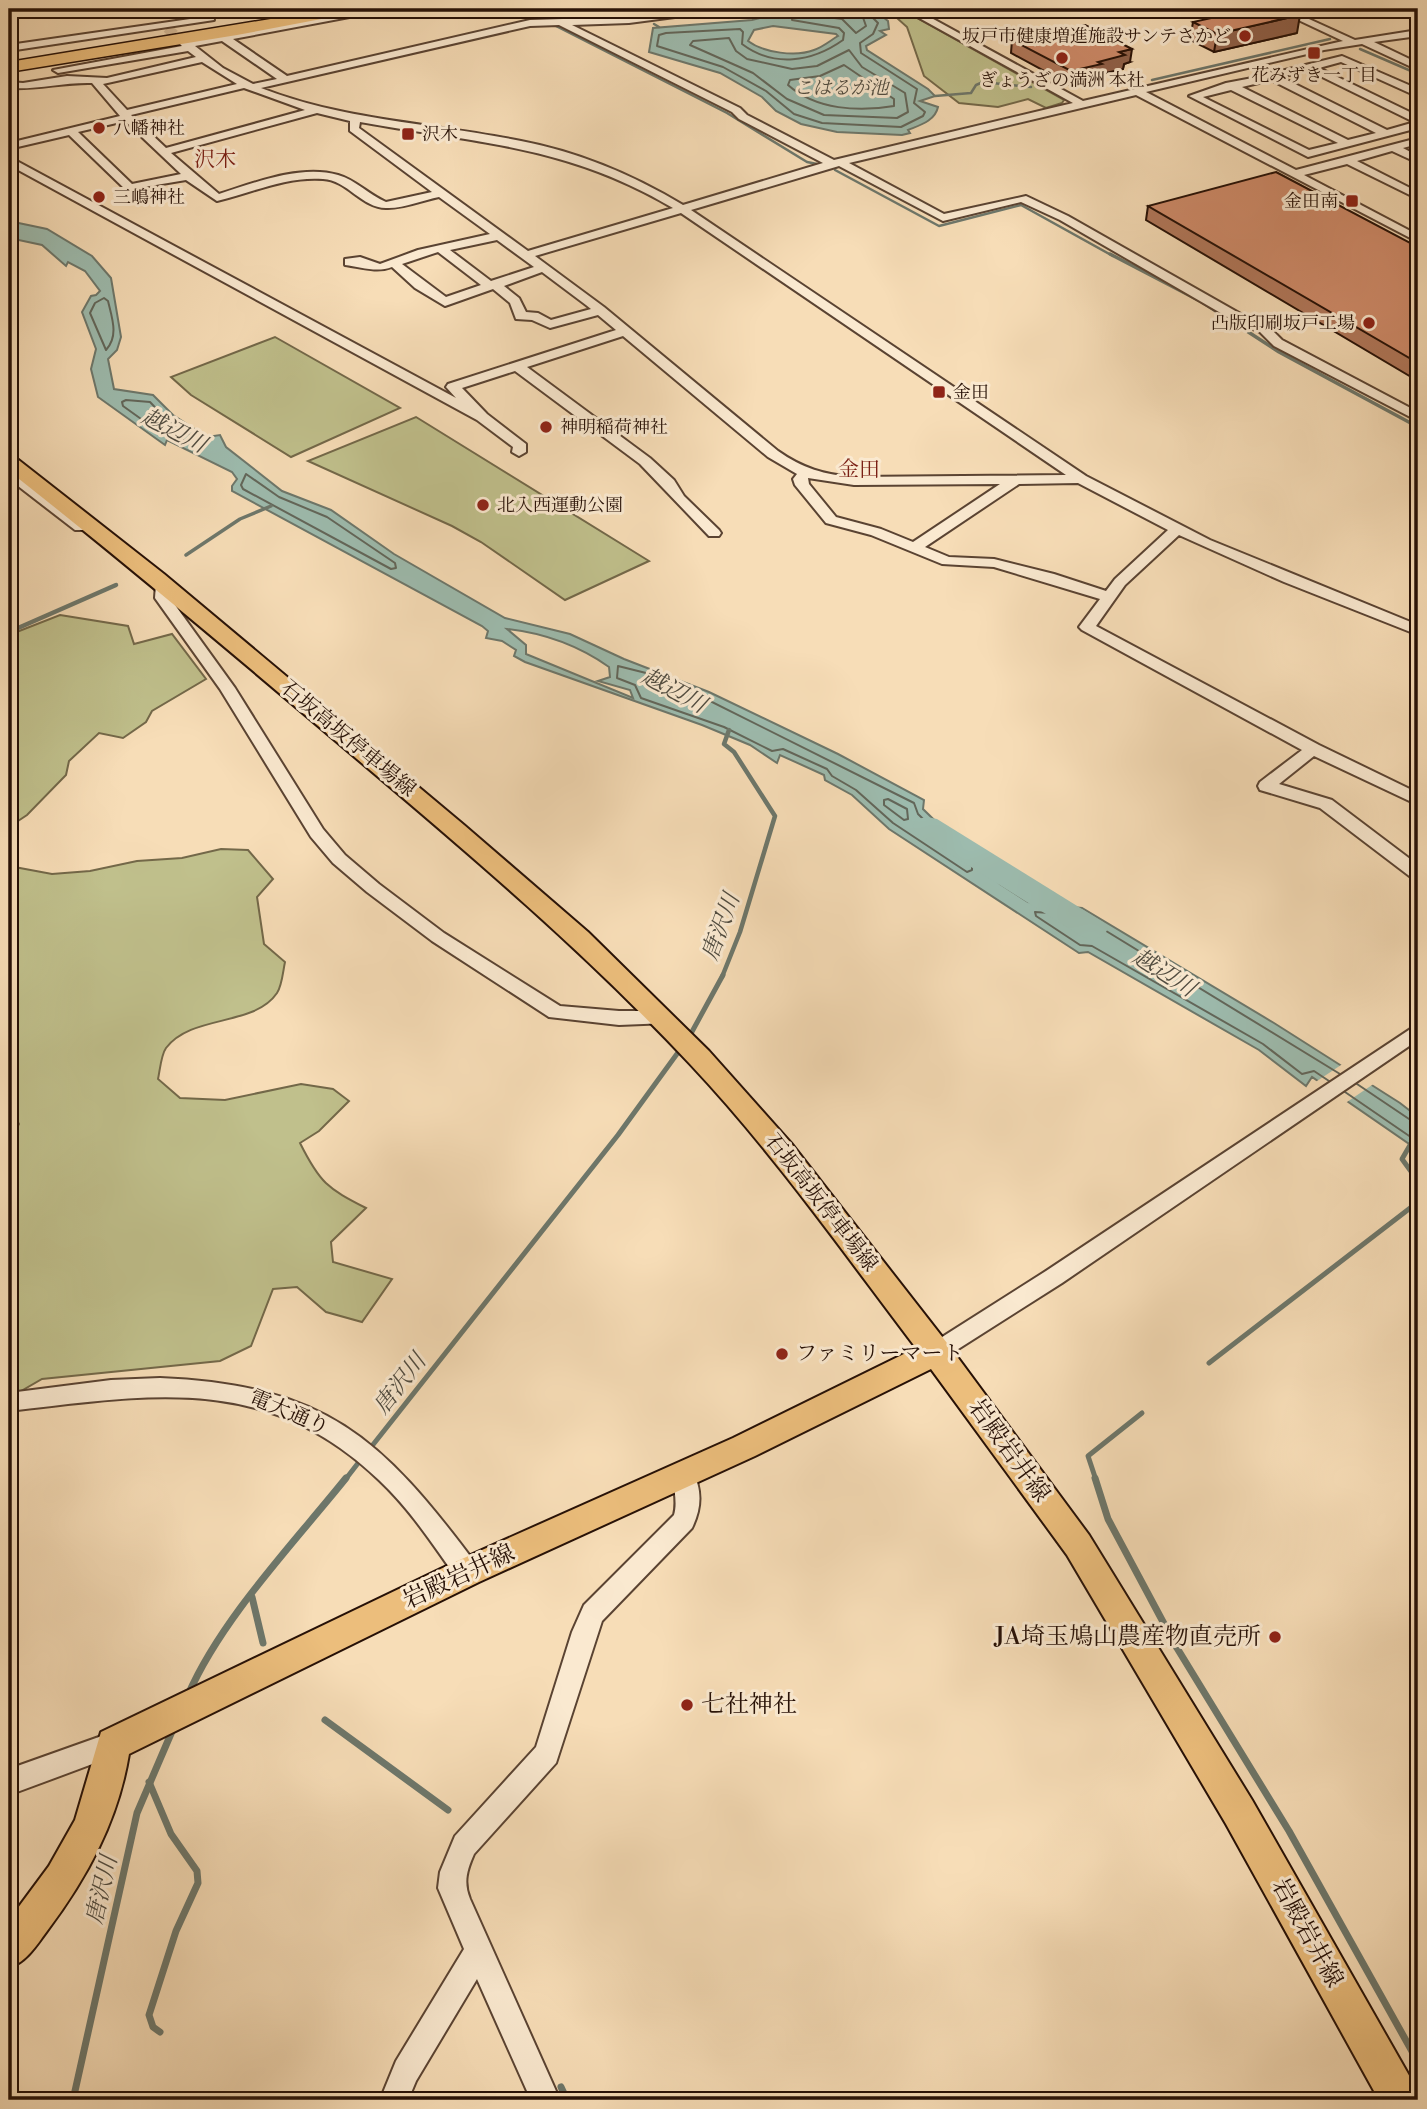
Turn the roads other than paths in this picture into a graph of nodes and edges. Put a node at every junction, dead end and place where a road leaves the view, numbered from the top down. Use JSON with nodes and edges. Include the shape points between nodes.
{"nodes":[{"id":1,"x":207,"y":9,"type":"edge"},
{"id":2,"x":309,"y":9,"type":"edge"},
{"id":3,"x":353,"y":9,"type":"edge"},
{"id":4,"x":385,"y":9,"type":"edge"},
{"id":5,"x":713,"y":9,"type":"edge"},
{"id":6,"x":908,"y":9,"type":"edge"},
{"id":7,"x":1280,"y":9,"type":"edge"},
{"id":8,"x":558,"y":21,"type":"junction"},
{"id":9,"x":1418,"y":33,"type":"edge"},
{"id":10,"x":225,"y":38,"type":"junction"},
{"id":11,"x":1357,"y":41,"type":"junction"},
{"id":12,"x":187,"y":46,"type":"junction"},
{"id":13,"x":9,"y":48,"type":"edge"},
{"id":14,"x":202,"y":59,"type":"junction"},
{"id":15,"x":9,"y":60,"type":"edge"},
{"id":16,"x":1248,"y":65,"type":"junction"},
{"id":17,"x":1417,"y":65,"type":"edge"},
{"id":18,"x":1307,"y":66,"type":"junction"},
{"id":19,"x":9,"y":67,"type":"edge"},
{"id":20,"x":1269,"y":76,"type":"junction"},
{"id":21,"x":9,"y":79,"type":"edge"},
{"id":22,"x":284,"y":79,"type":"junction"},
{"id":23,"x":96,"y":82,"type":"junction"},
{"id":24,"x":9,"y":85,"type":"edge"},
{"id":25,"x":1230,"y":85,"type":"junction"},
{"id":26,"x":247,"y":87,"type":"junction"},
{"id":27,"x":1138,"y":92,"type":"junction"},
{"id":28,"x":1418,"y":93,"type":"edge"},
{"id":29,"x":1083,"y":105,"type":"junction"},
{"id":30,"x":317,"y":110,"type":"junction"},
{"id":31,"x":126,"y":116,"type":"junction"},
{"id":32,"x":355,"y":118,"type":"junction"},
{"id":33,"x":1418,"y":120,"type":"edge"},
{"id":34,"x":1418,"y":125,"type":"edge"},
{"id":35,"x":71,"y":131,"type":"junction"},
{"id":36,"x":1387,"y":134,"type":"junction"},
{"id":37,"x":1271,"y":135,"type":"junction"},
{"id":38,"x":1418,"y":141,"type":"edge"},
{"id":39,"x":1237,"y":144,"type":"junction"},
{"id":40,"x":1348,"y":144,"type":"junction"},
{"id":41,"x":9,"y":146,"type":"edge"},
{"id":42,"x":1394,"y":148,"type":"junction"},
{"id":43,"x":164,"y":152,"type":"junction"},
{"id":44,"x":1348,"y":160,"type":"junction"},
{"id":45,"x":1418,"y":160,"type":"edge"},
{"id":46,"x":9,"y":161,"type":"edge"},
{"id":47,"x":837,"y":163,"type":"junction"},
{"id":48,"x":1295,"y":174,"type":"junction"},
{"id":49,"x":189,"y":176,"type":"junction"},
{"id":50,"x":441,"y":193,"type":"junction"},
{"id":51,"x":1418,"y":196,"type":"edge"},
{"id":52,"x":684,"y":210,"type":"junction"},
{"id":53,"x":498,"y":236,"type":"junction"},
{"id":54,"x":1418,"y":239,"type":"edge"},
{"id":55,"x":440,"y":248,"type":"junction"},
{"id":56,"x":524,"y":256,"type":"junction"},
{"id":57,"x":349,"y":262,"type":"dead end"},
{"id":58,"x":393,"y":262,"type":"junction"},
{"id":59,"x":542,"y":268,"type":"junction"},
{"id":60,"x":491,"y":285,"type":"junction"},
{"id":61,"x":600,"y":310,"type":"junction"},
{"id":62,"x":626,"y":331,"type":"junction"},
{"id":63,"x":518,"y":367,"type":"junction"},
{"id":64,"x":482,"y":417,"type":"junction"},
{"id":65,"x":1418,"y":418,"type":"edge"},
{"id":66,"x":519,"y":452,"type":"dead end"},
{"id":67,"x":9,"y":462,"type":"edge"},
{"id":68,"x":9,"y":473,"type":"edge"},
{"id":69,"x":804,"y":474,"type":"junction"},
{"id":70,"x":1081,"y":479,"type":"junction"},
{"id":71,"x":1015,"y":480,"type":"junction"},
{"id":72,"x":1175,"y":531,"type":"junction"},
{"id":73,"x":714,"y":533,"type":"dead end"},
{"id":74,"x":915,"y":547,"type":"junction"},
{"id":75,"x":160,"y":581,"type":"junction"},
{"id":76,"x":1108,"y":597,"type":"junction"},
{"id":77,"x":1418,"y":630,"type":"edge"},
{"id":78,"x":1312,"y":749,"type":"junction"},
{"id":79,"x":1418,"y":800,"type":"edge"},
{"id":80,"x":1418,"y":874,"type":"edge"},
{"id":81,"x":667,"y":1025,"type":"junction"},
{"id":82,"x":1418,"y":1031,"type":"edge"},
{"id":83,"x":936,"y":1352,"type":"junction"},
{"id":84,"x":9,"y":1402,"type":"edge"},
{"id":85,"x":684,"y":1476,"type":"junction"},
{"id":86,"x":467,"y":1572,"type":"junction"},
{"id":87,"x":126,"y":1737,"type":"junction"},
{"id":88,"x":9,"y":1783,"type":"edge"},
{"id":89,"x":9,"y":1949,"type":"edge"},
{"id":90,"x":478,"y":1952,"type":"junction"},
{"id":91,"x":394,"y":2100,"type":"edge"},
{"id":92,"x":546,"y":2100,"type":"edge"},
{"id":93,"x":1401,"y":2100,"type":"edge"}],
"edges":[{"from":1,"to":13,"type":"street","via":[[211,18]]},
{"from":2,"to":15,"type":"highway"},
{"from":3,"to":19,"type":"highway"},
{"from":4,"to":10,"type":"street"},
{"from":5,"to":8,"type":"street","via":[[651,19]]},
{"from":6,"to":29,"type":"street"},
{"from":7,"to":11,"type":"street"},
{"from":8,"to":22,"type":"street","via":[[530,23]]},
{"from":8,"to":47,"type":"street","via":[[736,110],[816,157]]},
{"from":9,"to":11,"type":"street"},
{"from":10,"to":12,"type":"street"},
{"from":10,"to":22,"type":"street"},
{"from":11,"to":16,"type":"street"},
{"from":11,"to":17,"type":"street"},
{"from":12,"to":14,"type":"street"},
{"from":12,"to":21,"type":"street"},
{"from":14,"to":23,"type":"street"},
{"from":14,"to":26,"type":"street"},
{"from":16,"to":20,"type":"street"},
{"from":16,"to":27,"type":"street"},
{"from":18,"to":20,"type":"street"},
{"from":18,"to":28,"type":"street","via":[[1347,59]]},
{"from":18,"to":33,"type":"street"},
{"from":20,"to":25,"type":"street"},
{"from":20,"to":36,"type":"street"},
{"from":22,"to":26,"type":"street"},
{"from":23,"to":24,"type":"street","via":[[68,79]]},
{"from":23,"to":31,"type":"street"},
{"from":25,"to":37,"type":"street","via":[[1194,96]]},
{"from":25,"to":40,"type":"street"},
{"from":26,"to":30,"type":"street"},
{"from":26,"to":31,"type":"street"},
{"from":27,"to":29,"type":"street"},
{"from":27,"to":39,"type":"street"},
{"from":29,"to":47,"type":"street"},
{"from":30,"to":32,"type":"street"},
{"from":30,"to":43,"type":"street"},
{"from":31,"to":35,"type":"street"},
{"from":31,"to":43,"type":"street"},
{"from":32,"to":50,"type":"street","via":[[354,129]]},
{"from":32,"to":52,"type":"street","via":[[566,155],[632,180]]},
{"from":34,"to":36,"type":"street"},
{"from":35,"to":41,"type":"street"},
{"from":35,"to":49,"type":"street","via":[[130,188]]},
{"from":36,"to":40,"type":"street"},
{"from":37,"to":39,"type":"street"},
{"from":37,"to":40,"type":"street","via":[[1308,154]]},
{"from":38,"to":42,"type":"street"},
{"from":39,"to":48,"type":"street"},
{"from":42,"to":44,"type":"street"},
{"from":42,"to":45,"type":"street"},
{"from":43,"to":49,"type":"street"},
{"from":44,"to":48,"type":"street"},
{"from":44,"to":51,"type":"street"},
{"from":46,"to":64,"type":"street"},
{"from":47,"to":52,"type":"street"},
{"from":47,"to":65,"type":"street","via":[[943,218],[1022,198]]},
{"from":48,"to":54,"type":"street"},
{"from":49,"to":50,"type":"street","via":[[217,198],[317,175],[337,177],[386,205]]},
{"from":50,"to":53,"type":"street"},
{"from":52,"to":56,"type":"street"},
{"from":52,"to":70,"type":"street"},
{"from":53,"to":55,"type":"street"},
{"from":53,"to":56,"type":"street"},
{"from":55,"to":58,"type":"street"},
{"from":55,"to":60,"type":"street"},
{"from":56,"to":59,"type":"street"},
{"from":57,"to":58,"type":"street","via":[[380,268]]},
{"from":58,"to":60,"type":"street","via":[[445,302]]},
{"from":59,"to":60,"type":"street"},
{"from":59,"to":61,"type":"street"},
{"from":60,"to":61,"type":"street","via":[[514,299],[520,316],[534,316],[550,324]]},
{"from":61,"to":62,"type":"street"},
{"from":62,"to":63,"type":"street"},
{"from":62,"to":69,"type":"street","via":[[773,454]]},
{"from":63,"to":64,"type":"street","via":[[453,387]]},
{"from":63,"to":73,"type":"street","via":[[645,461]]},
{"from":64,"to":66,"type":"street","via":[[518,444]]},
{"from":67,"to":75,"type":"main road","name":"石坂高坂停車場線"},
{"from":68,"to":75,"type":"street","via":[[127,563]]},
{"from":69,"to":71,"type":"street","via":[[854,481]]},
{"from":69,"to":74,"type":"street","via":[[802,485],[831,520]]},
{"from":70,"to":71,"type":"street"},
{"from":70,"to":72,"type":"street"},
{"from":71,"to":74,"type":"street"},
{"from":72,"to":76,"type":"street"},
{"from":72,"to":77,"type":"street"},
{"from":74,"to":76,"type":"street","via":[[947,561],[994,563]]},
{"from":75,"to":81,"type":"main road","name":"石坂高坂停車場線","via":[[467,839],[579,938]]},
{"from":75,"to":81,"type":"street","via":[[162,598],[227,688],[317,833],[339,859],[438,937],[556,1012]]},
{"from":76,"to":78,"type":"street","via":[[1087,627]]},
{"from":78,"to":79,"type":"street"},
{"from":78,"to":80,"type":"street","via":[[1266,786],[1326,804]]},
{"from":81,"to":83,"type":"main road","name":"石坂高坂停車場線","via":[[781,1150]]},
{"from":82,"to":83,"type":"street"},
{"from":83,"to":85,"type":"main road","name":"岩殿岩井線"},
{"from":83,"to":93,"type":"main road","name":"岩殿岩井線","via":[[1078,1545],[1239,1812]]},
{"from":84,"to":86,"type":"street","name":"電大通り","via":[[119,1387],[206,1387],[256,1396],[322,1424],[387,1472]]},
{"from":85,"to":86,"type":"main road","name":"岩殿岩井線"},
{"from":85,"to":90,"type":"street","via":[[691,1503],[684,1521],[593,1612],[547,1754],[464,1844],[456,1861],[452,1888]]},
{"from":86,"to":87,"type":"main road","name":"岩殿岩井線"},
{"from":87,"to":88,"type":"street"},
{"from":87,"to":89,"type":"main road","via":[[92,1828],[58,1889]]},
{"from":90,"to":91,"type":"street","via":[[406,2071]]},
{"from":90,"to":92,"type":"street"}]}
